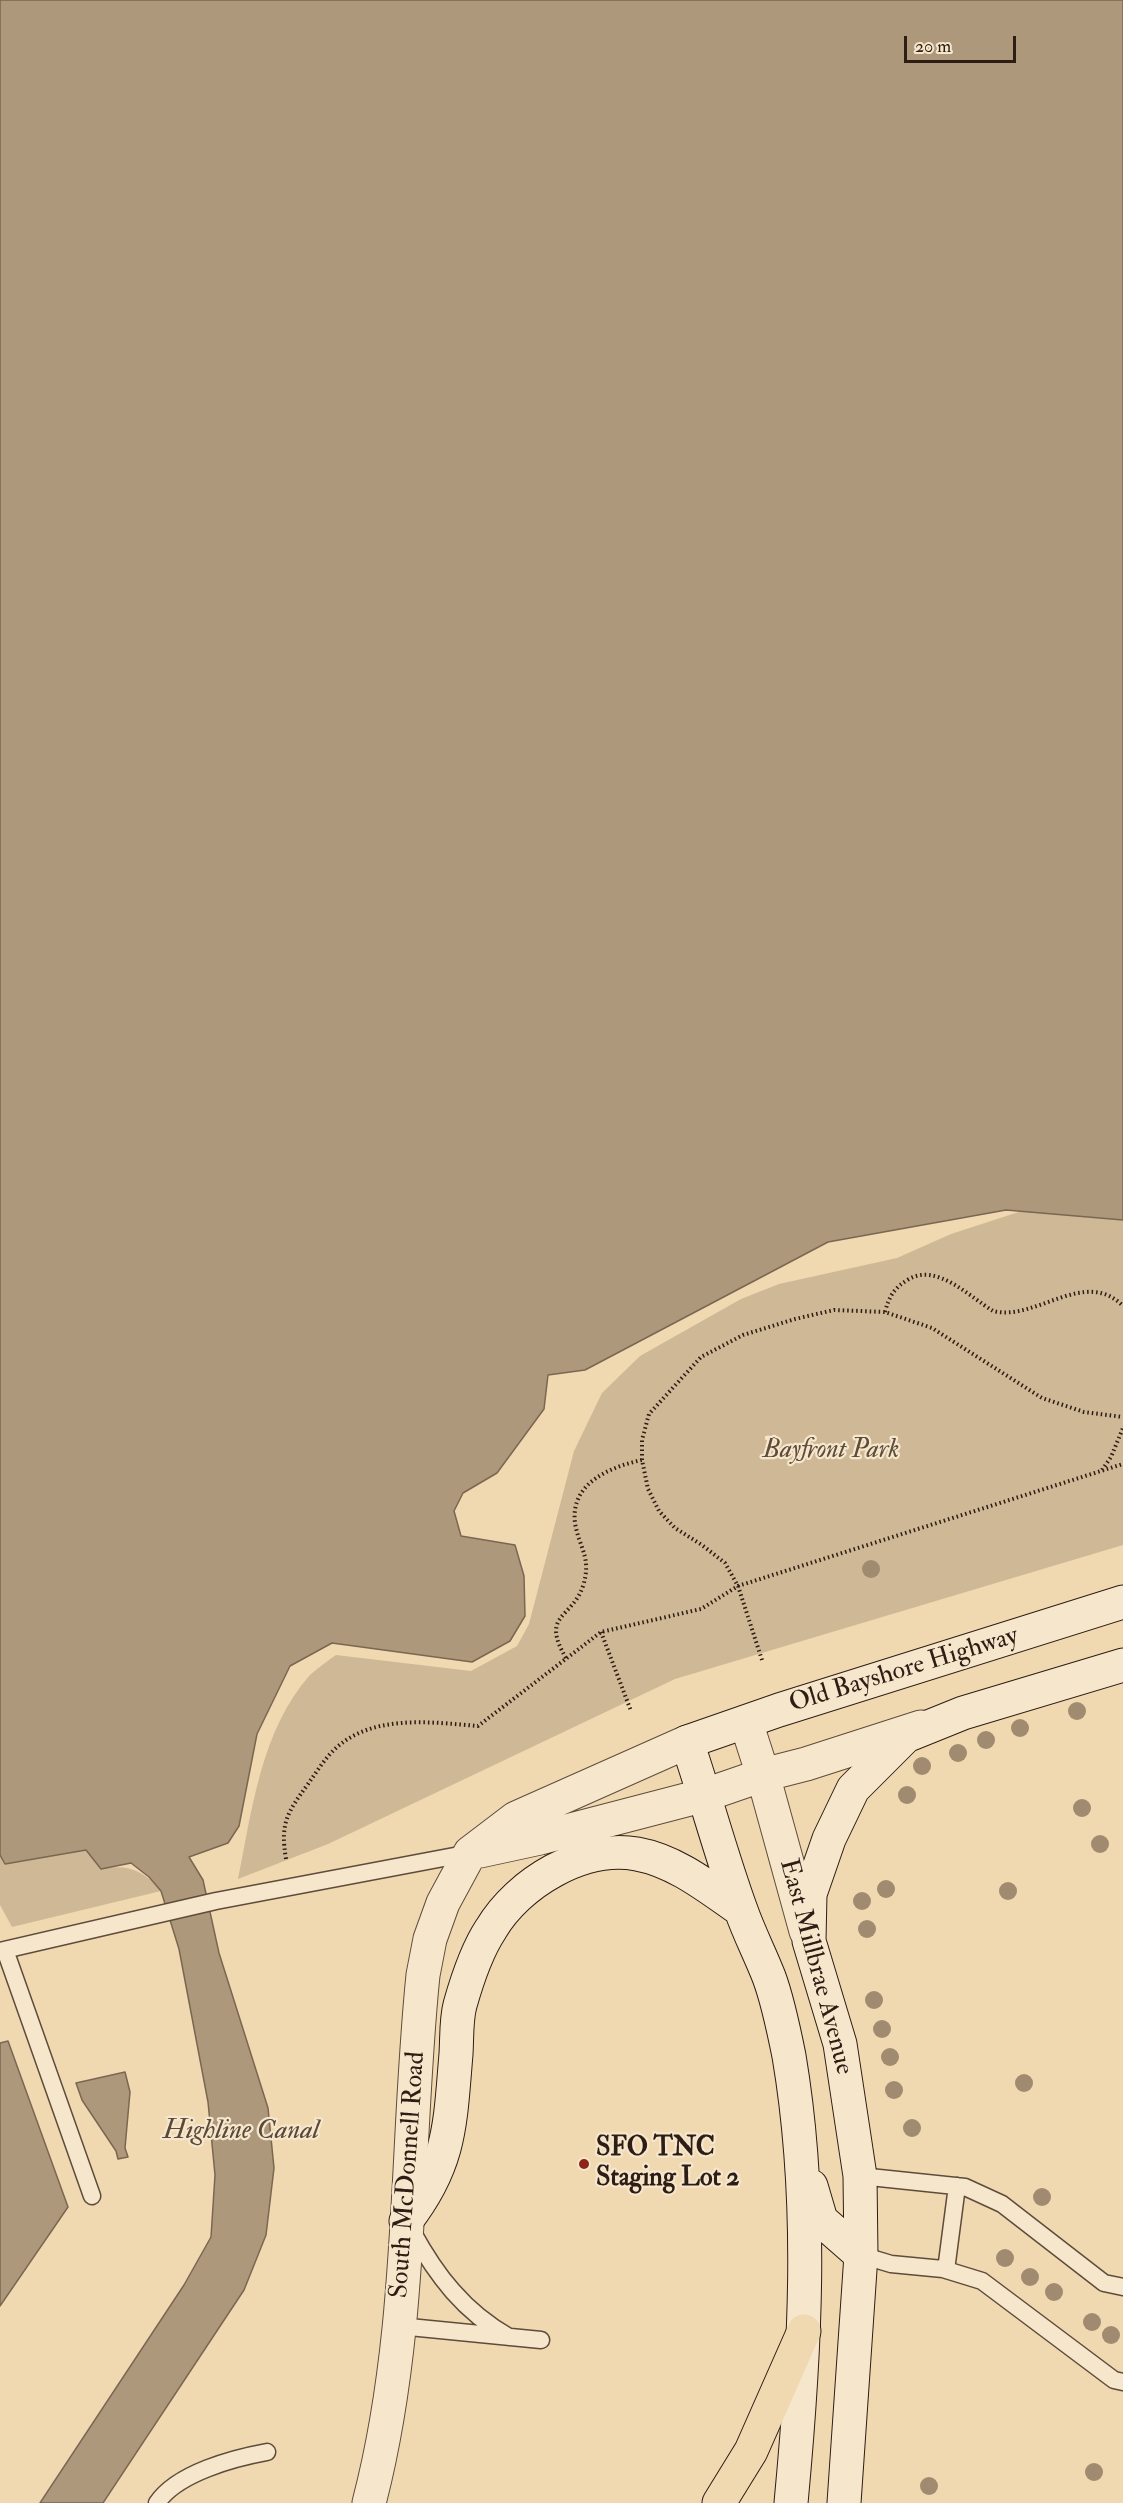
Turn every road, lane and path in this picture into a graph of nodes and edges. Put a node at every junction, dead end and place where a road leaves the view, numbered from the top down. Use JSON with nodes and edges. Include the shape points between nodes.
{"nodes":[{"id":1,"x":1123,"y":1306,"type":"edge"},
{"id":2,"x":885,"y":1312,"type":"junction"},
{"id":3,"x":1123,"y":1417,"type":"edge"},
{"id":4,"x":1123,"y":1428,"type":"edge"},
{"id":5,"x":642,"y":1460,"type":"junction"},
{"id":6,"x":1123,"y":1464,"type":"edge"},
{"id":7,"x":1101,"y":1470,"type":"junction"},
{"id":8,"x":738,"y":1586,"type":"junction"},
{"id":9,"x":1123,"y":1602,"type":"edge"},
{"id":10,"x":601,"y":1632,"type":"junction"},
{"id":11,"x":566,"y":1658,"type":"junction"},
{"id":12,"x":762,"y":1660,"type":"dead end"},
{"id":13,"x":1123,"y":1665,"type":"edge"},
{"id":14,"x":631,"y":1711,"type":"dead end"},
{"id":15,"x":963,"y":1713,"type":"junction"},
{"id":16,"x":746,"y":1722,"type":"junction"},
{"id":17,"x":687,"y":1742,"type":"junction"},
{"id":18,"x":763,"y":1774,"type":"junction"},
{"id":19,"x":705,"y":1795,"type":"junction"},
{"id":20,"x":470,"y":1854,"type":"junction"},
{"id":21,"x":286,"y":1864,"type":"dead end"},
{"id":22,"x":741,"y":1910,"type":"junction"},
{"id":23,"x":809,"y":1941,"type":"junction"},
{"id":24,"x":3,"y":1950,"type":"edge"},
{"id":25,"x":800,"y":2147,"type":"junction"},
{"id":26,"x":860,"y":2176,"type":"junction"},
{"id":27,"x":957,"y":2186,"type":"junction"},
{"id":28,"x":92,"y":2196,"type":"dead end"},
{"id":29,"x":406,"y":2221,"type":"junction"},
{"id":30,"x":861,"y":2255,"type":"junction"},
{"id":31,"x":946,"y":2270,"type":"junction"},
{"id":32,"x":1123,"y":2287,"type":"edge"},
{"id":33,"x":399,"y":2326,"type":"junction"},
{"id":34,"x":804,"y":2331,"type":"junction"},
{"id":35,"x":508,"y":2337,"type":"junction"},
{"id":36,"x":541,"y":2340,"type":"dead end"},
{"id":37,"x":1123,"y":2382,"type":"edge"},
{"id":38,"x":267,"y":2452,"type":"dead end"},
{"id":39,"x":157,"y":2503,"type":"edge"},
{"id":40,"x":369,"y":2503,"type":"edge"},
{"id":41,"x":719,"y":2503,"type":"edge"},
{"id":42,"x":791,"y":2503,"type":"edge"},
{"id":43,"x":844,"y":2503,"type":"edge"}],
"edges":[{"from":1,"to":2,"type":"path","via":[[1107,1295],[1084,1292],[1026,1310],[1002,1313],[942,1279],[915,1275],[898,1285]]},
{"from":2,"to":3,"type":"path","via":[[932,1328],[1042,1398],[1084,1412]]},
{"from":2,"to":5,"type":"path","via":[[834,1310],[795,1319],[743,1335],[701,1357],[649,1414],[642,1440]]},
{"from":4,"to":7,"type":"path"},
{"from":5,"to":8,"type":"path","via":[[648,1489],[659,1510],[675,1528],[725,1563]]},
{"from":5,"to":11,"type":"path","via":[[609,1469],[581,1492],[575,1521],[586,1567],[582,1587],[556,1625],[557,1642]]},
{"from":6,"to":7,"type":"path"},
{"from":7,"to":8,"type":"path"},
{"from":8,"to":10,"type":"path","via":[[701,1609]]},
{"from":8,"to":12,"type":"path"},
{"from":9,"to":16,"type":"main road","name":"Old Bayshore Highway"},
{"from":10,"to":11,"type":"path"},
{"from":10,"to":14,"type":"path"},
{"from":11,"to":21,"type":"path","via":[[478,1726],[412,1721],[386,1725],[353,1737],[331,1753],[290,1808],[282,1836]]},
{"from":13,"to":15,"type":"main road"},
{"from":15,"to":18,"type":"main road"},
{"from":15,"to":23,"type":"main road","via":[[906,1736],[853,1789],[829,1839],[810,1894]]},
{"from":16,"to":17,"type":"main road","name":"Old Bayshore Highway"},
{"from":16,"to":18,"type":"main road","name":"East Millbrae Avenue"},
{"from":17,"to":19,"type":"main road","name":"East Millbrae Avenue"},
{"from":17,"to":20,"type":"main road","name":"South McDonnell Road","via":[[516,1818]]},
{"from":18,"to":19,"type":"main road"},
{"from":18,"to":23,"type":"main road","name":"East Millbrae Avenue"},
{"from":19,"to":20,"type":"main road"},
{"from":19,"to":22,"type":"main road","name":"East Millbrae Avenue"},
{"from":20,"to":24,"type":"lane","via":[[216,1901]]},
{"from":20,"to":29,"type":"main road","name":"South McDonnell Road","via":[[443,1903],[423,1975]]},
{"from":22,"to":25,"type":"main road","name":"East Millbrae Avenue","via":[[770,1979],[788,2055]]},
{"from":22,"to":29,"type":"main road","via":[[671,1865],[638,1854],[605,1852],[560,1868],[517,1896],[491,1928],[459,2007],[450,2131],[434,2178]]},
{"from":23,"to":26,"type":"main road","name":"East Millbrae Avenue","via":[[840,2044]]},
{"from":24,"to":28,"type":"lane"},
{"from":25,"to":30,"type":"main road","via":[[821,2220]]},
{"from":25,"to":34,"type":"main road","name":"East Millbrae Avenue","via":[[805,2234]]},
{"from":26,"to":27,"type":"lane"},
{"from":26,"to":30,"type":"main road","name":"East Millbrae Avenue"},
{"from":27,"to":31,"type":"lane"},
{"from":27,"to":32,"type":"lane","via":[[1002,2204],[1104,2283]]},
{"from":29,"to":33,"type":"main road","name":"South McDonnell Road"},
{"from":29,"to":35,"type":"lane","via":[[453,2292],[487,2324]]},
{"from":30,"to":31,"type":"lane","via":[[891,2264]]},
{"from":30,"to":43,"type":"main road","name":"East Millbrae Avenue"},
{"from":31,"to":37,"type":"lane","via":[[982,2282],[1114,2380]]},
{"from":33,"to":35,"type":"lane"},
{"from":33,"to":40,"type":"main road","name":"South McDonnell Road","via":[[390,2402]]},
{"from":34,"to":41,"type":"highway","via":[[751,2451]]},
{"from":34,"to":42,"type":"main road","name":"East Millbrae Avenue"},
{"from":35,"to":36,"type":"lane"},
{"from":38,"to":39,"type":"lane","via":[[237,2457],[192,2476]]}]}
